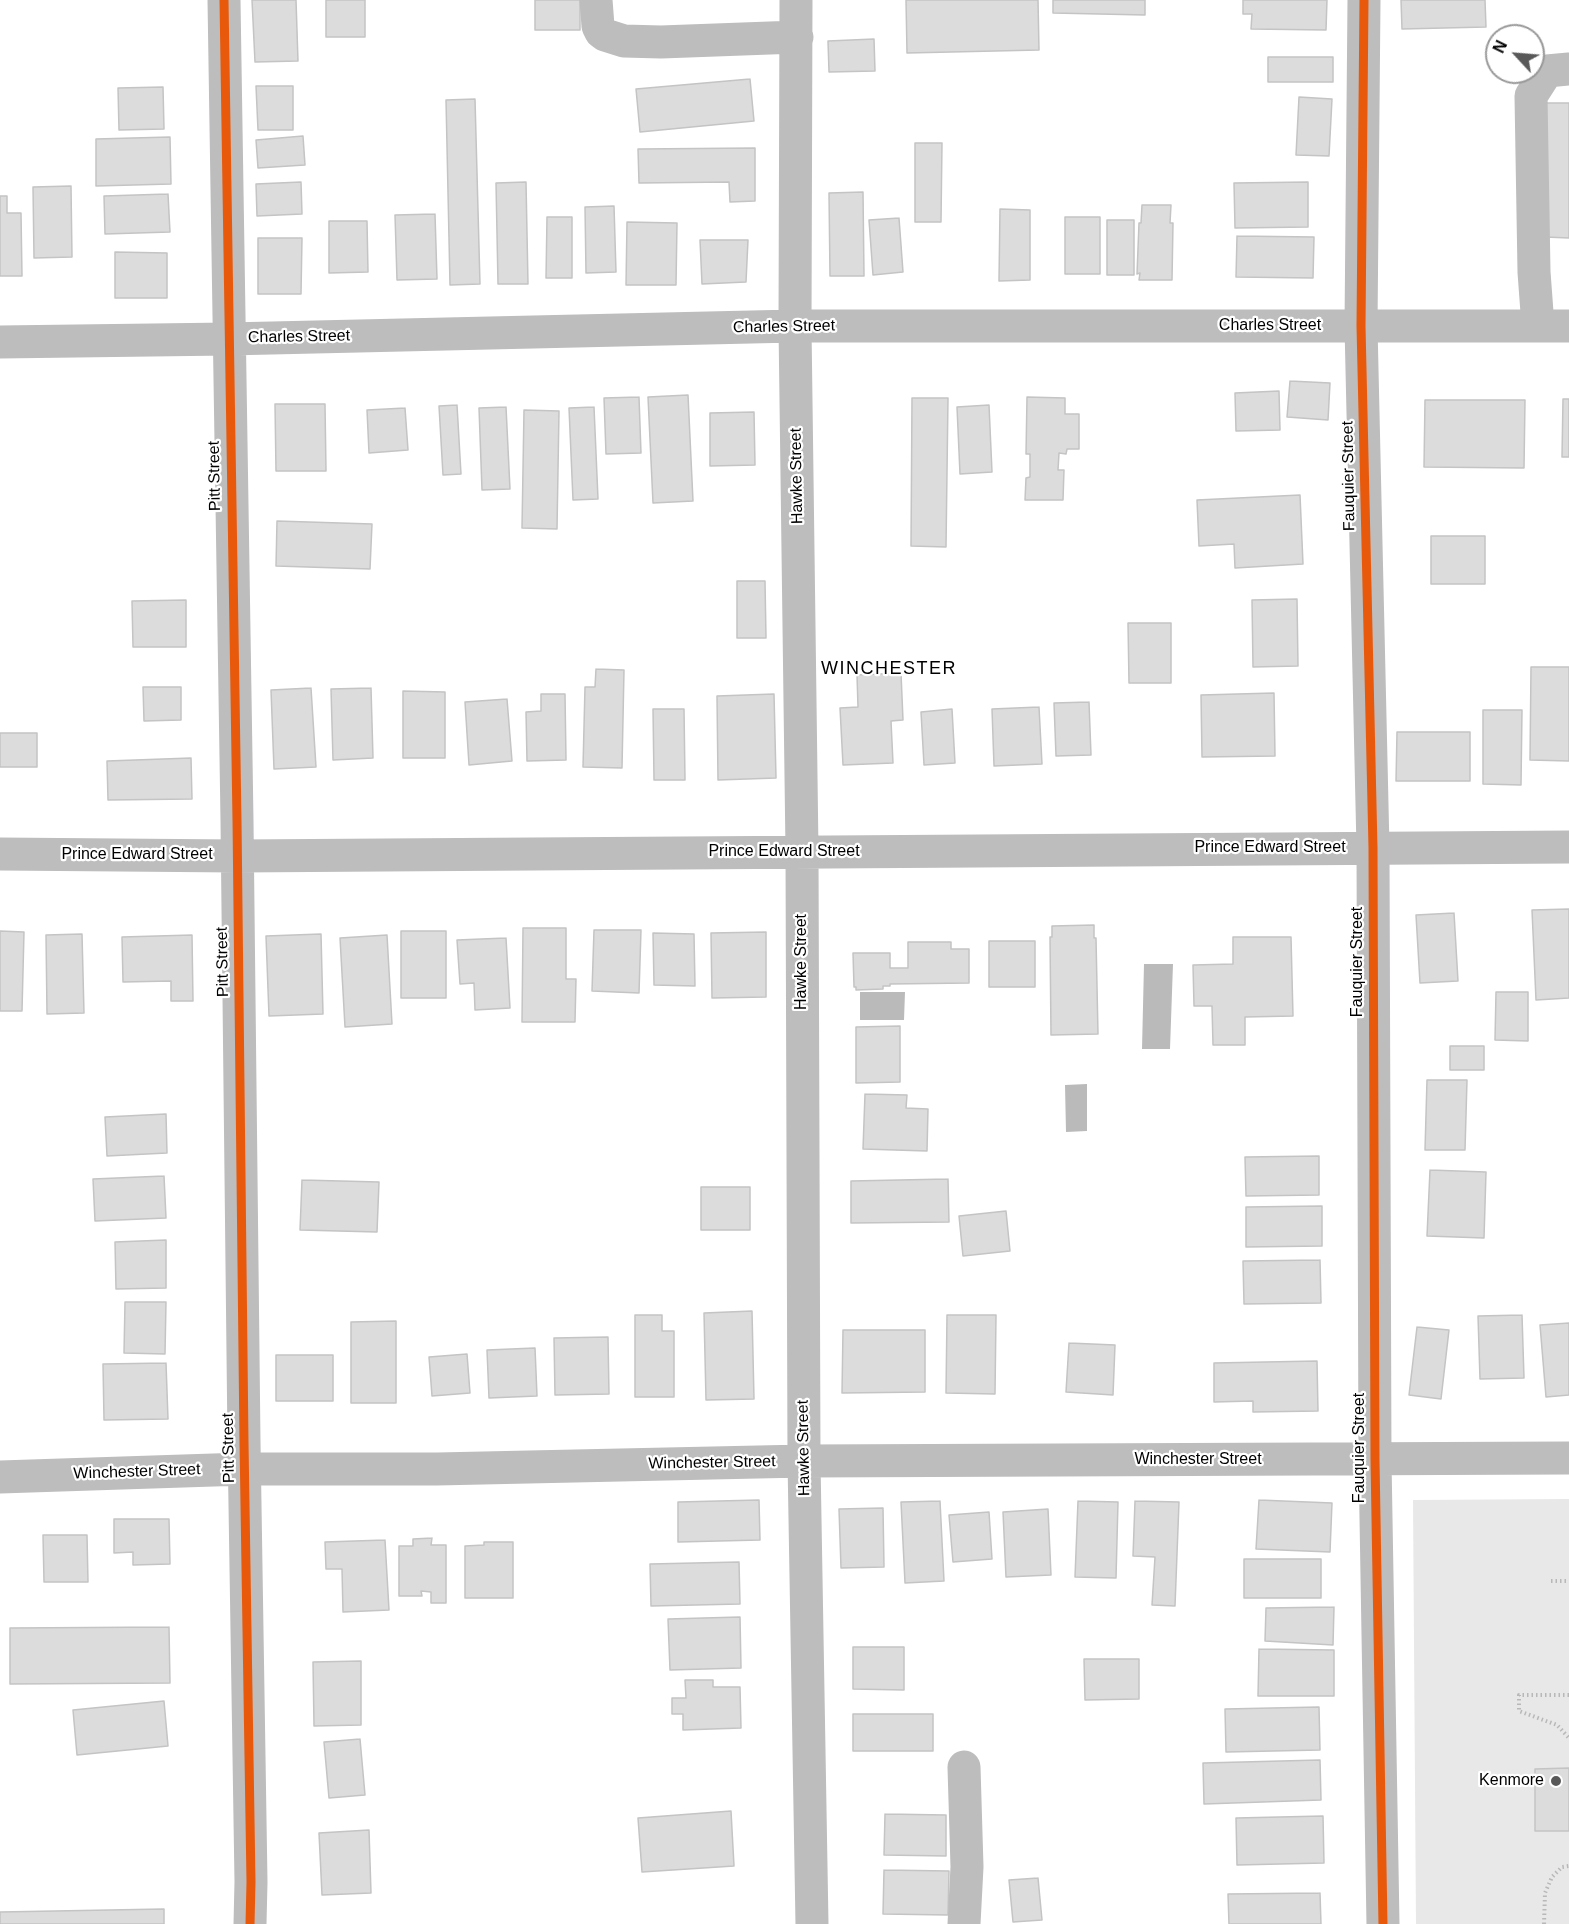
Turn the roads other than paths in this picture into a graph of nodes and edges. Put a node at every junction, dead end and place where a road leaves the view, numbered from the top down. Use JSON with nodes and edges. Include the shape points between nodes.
{"nodes":[{"id":1,"x":224,"y":0,"type":"edge"},
{"id":2,"x":596,"y":0,"type":"edge"},
{"id":3,"x":796,"y":0,"type":"edge"},
{"id":4,"x":1364,"y":0,"type":"edge"},
{"id":5,"x":797,"y":37,"type":"junction"},
{"id":6,"x":1569,"y":69,"type":"edge"},
{"id":7,"x":795,"y":326,"type":"junction"},
{"id":8,"x":1361,"y":326,"type":"junction"},
{"id":9,"x":1553,"y":326,"type":"edge"},
{"id":10,"x":228,"y":339,"type":"junction"},
{"id":11,"x":0,"y":342,"type":"edge"},
{"id":12,"x":1569,"y":847,"type":"edge"},
{"id":13,"x":1373,"y":848,"type":"junction"},
{"id":14,"x":802,"y":851,"type":"junction"},
{"id":15,"x":0,"y":854,"type":"edge"},
{"id":16,"x":237,"y":856,"type":"junction"},
{"id":17,"x":1569,"y":1458,"type":"edge"},
{"id":18,"x":1375,"y":1460,"type":"junction"},
{"id":19,"x":804,"y":1461,"type":"junction"},
{"id":20,"x":244,"y":1469,"type":"junction"},
{"id":21,"x":0,"y":1477,"type":"edge"},
{"id":22,"x":963,"y":1767,"type":"dead end"},
{"id":23,"x":250,"y":1924,"type":"edge"},
{"id":24,"x":812,"y":1924,"type":"edge"},
{"id":25,"x":964,"y":1924,"type":"edge"},
{"id":26,"x":1383,"y":1924,"type":"edge"}],
"edges":[{"from":1,"to":10,"type":"street","name":"Pitt Street"},
{"from":2,"to":5,"type":"street","via":[[601,32],[624,40]]},
{"from":3,"to":5,"type":"street","name":"Hawke Street"},
{"from":4,"to":8,"type":"street","name":"Fauquier Street"},
{"from":5,"to":7,"type":"street","name":"Hawke Street"},
{"from":6,"to":9,"type":"street","via":[[1547,71],[1531,96],[1534,272]]},
{"from":7,"to":8,"type":"street","name":"Charles Street"},
{"from":7,"to":10,"type":"street","name":"Charles Street"},
{"from":7,"to":14,"type":"street","name":"Hawke Street"},
{"from":8,"to":9,"type":"street","name":"Charles Street"},
{"from":8,"to":13,"type":"street","name":"Fauquier Street"},
{"from":10,"to":11,"type":"street","name":"Charles Street"},
{"from":10,"to":16,"type":"street","name":"Pitt Street"},
{"from":12,"to":13,"type":"street","name":"Prince Edward Street"},
{"from":13,"to":14,"type":"street","name":"Prince Edward Street"},
{"from":13,"to":18,"type":"street","name":"Fauquier Street"},
{"from":14,"to":16,"type":"street","name":"Prince Edward Street"},
{"from":14,"to":19,"type":"street","name":"Hawke Street"},
{"from":15,"to":16,"type":"street","name":"Prince Edward Street"},
{"from":16,"to":20,"type":"street","name":"Pitt Street"},
{"from":17,"to":18,"type":"street","name":"Winchester Street"},
{"from":18,"to":19,"type":"street","name":"Winchester Street"},
{"from":18,"to":26,"type":"street","name":"Fauquier Street"},
{"from":19,"to":20,"type":"street","name":"Winchester Street"},
{"from":19,"to":24,"type":"street","name":"Hawke Street"},
{"from":20,"to":21,"type":"street","name":"Winchester Street"},
{"from":20,"to":23,"type":"street","name":"Pitt Street"},
{"from":22,"to":25,"type":"street","via":[[967,1867]]}]}
